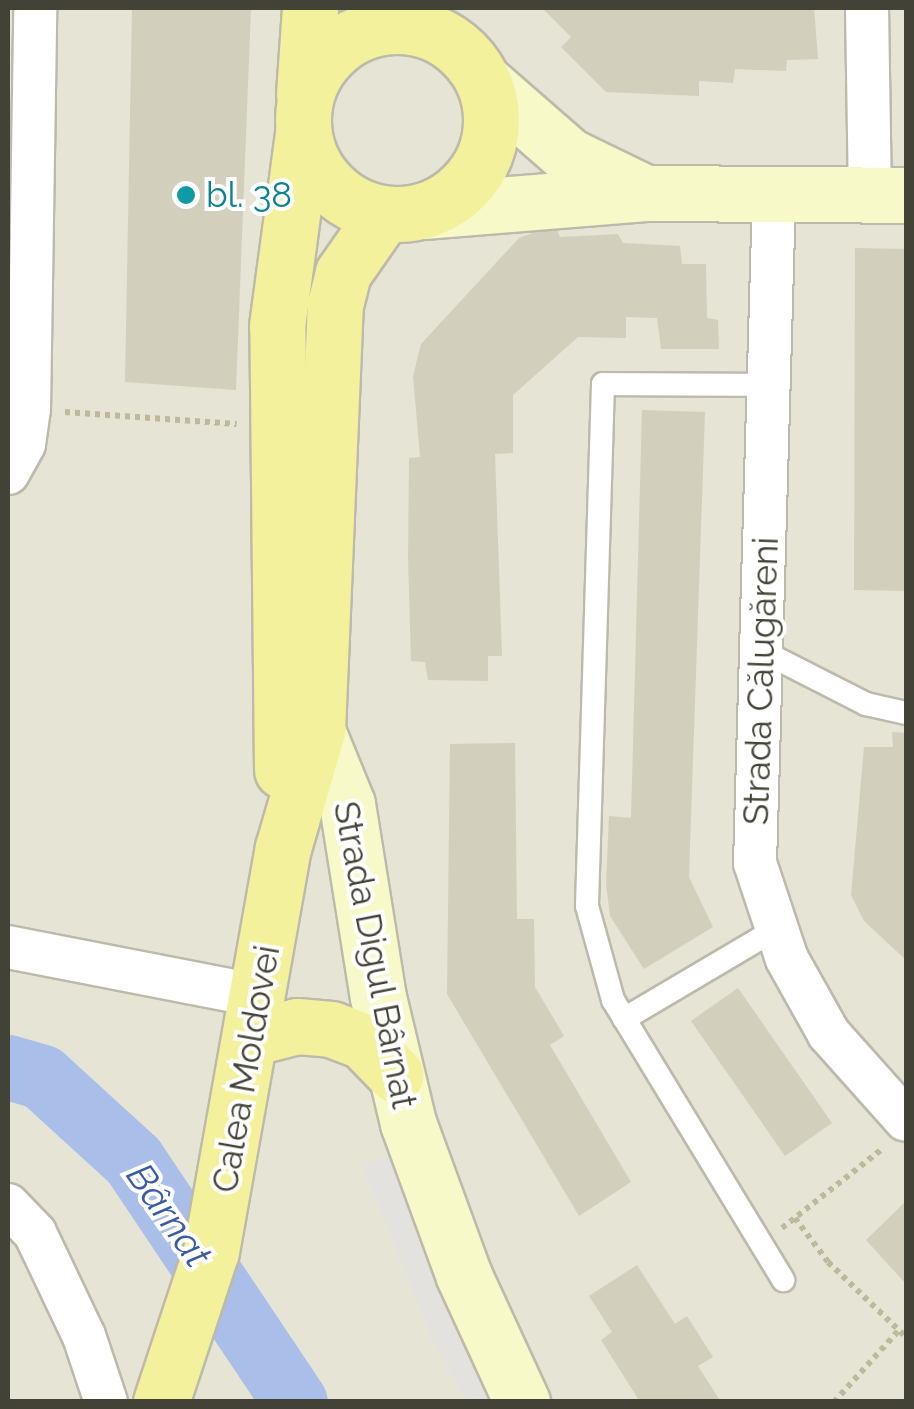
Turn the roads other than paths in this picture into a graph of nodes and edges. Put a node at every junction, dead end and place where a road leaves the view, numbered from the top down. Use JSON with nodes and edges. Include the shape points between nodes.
{"nodes":[{"id":1,"x":34,"y":8,"type":"edge"},
{"id":2,"x":310,"y":8,"type":"edge"},
{"id":3,"x":867,"y":8,"type":"edge"},
{"id":4,"x":407,"y":18,"type":"edge"},
{"id":5,"x":483,"y":81,"type":"junction"},
{"id":6,"x":20,"y":110,"type":"edge"},
{"id":7,"x":304,"y":118,"type":"junction"},
{"id":8,"x":646,"y":193,"type":"junction"},
{"id":9,"x":774,"y":196,"type":"junction"},
{"id":10,"x":888,"y":196,"type":"edge"},
{"id":11,"x":404,"y":212,"type":"junction"},
{"id":12,"x":770,"y":385,"type":"junction"},
{"id":13,"x":8,"y":472,"type":"edge"},
{"id":14,"x":278,"y":544,"type":"junction"},
{"id":15,"x":762,"y":651,"type":"junction"},
{"id":16,"x":906,"y":713,"type":"edge"},
{"id":17,"x":317,"y":731,"type":"junction"},
{"id":18,"x":283,"y":848,"type":"junction"},
{"id":19,"x":776,"y":928,"type":"junction"},
{"id":20,"x":8,"y":947,"type":"edge"},
{"id":21,"x":257,"y":1016,"type":"junction"},
{"id":22,"x":624,"y":1018,"type":"junction"},
{"id":23,"x":396,"y":1075,"type":"junction"},
{"id":24,"x":899,"y":1130,"type":"edge"},
{"id":25,"x":8,"y":1205,"type":"edge"},
{"id":26,"x":783,"y":1280,"type":"dead end"},
{"id":27,"x":166,"y":1388,"type":"edge"},
{"id":28,"x":106,"y":1402,"type":"edge"},
{"id":29,"x":522,"y":1402,"type":"edge"}],
"edges":[{"from":1,"to":6,"type":"street"},
{"from":2,"to":7,"type":"main road"},
{"from":3,"to":10,"type":"street"},
{"from":4,"to":5,"type":"main road","via":[[442,37]]},
{"from":4,"to":7,"type":"main road","via":[[355,36],[313,76]]},
{"from":5,"to":8,"type":"street","via":[[569,156]]},
{"from":5,"to":11,"type":"main road","via":[[491,112],[488,144],[463,186]]},
{"from":6,"to":13,"type":"street","via":[[28,410],[24,444]]},
{"from":7,"to":11,"type":"main road","via":[[330,187],[355,205]]},
{"from":7,"to":14,"type":"main road","via":[[277,326]]},
{"from":8,"to":9,"type":"street"},
{"from":8,"to":11,"type":"street"},
{"from":9,"to":10,"type":"street"},
{"from":9,"to":12,"type":"street","name":"Strada Călugăreni"},
{"from":11,"to":17,"type":"main road","via":[[342,273],[335,304]]},
{"from":12,"to":15,"type":"street","name":"Strada Călugăreni"},
{"from":12,"to":22,"type":"lane","via":[[603,384],[588,906],[594,946]]},
{"from":14,"to":17,"type":"main road","via":[[304,589],[300,691]]},
{"from":14,"to":18,"type":"main road"},
{"from":15,"to":16,"type":"lane","via":[[866,704]]},
{"from":15,"to":19,"type":"street","name":"Strada Călugăreni","via":[[755,863]]},
{"from":17,"to":18,"type":"main road"},
{"from":17,"to":23,"type":"street","name":"Strada Digul Bârnat","via":[[347,804]]},
{"from":18,"to":21,"type":"main road","name":"Calea Moldovei"},
{"from":19,"to":22,"type":"lane"},
{"from":19,"to":24,"type":"street","name":"Strada Călugăreni","via":[[829,1034]]},
{"from":20,"to":21,"type":"street"},
{"from":21,"to":23,"type":"main road","via":[[363,1041]]},
{"from":21,"to":27,"type":"main road","name":"Calea Moldovei","via":[[211,1251]]},
{"from":22,"to":26,"type":"lane"},
{"from":23,"to":29,"type":"street","name":"Strada Digul Bârnat","via":[[464,1276]]},
{"from":25,"to":28,"type":"street","via":[[35,1233],[84,1336]]}]}
